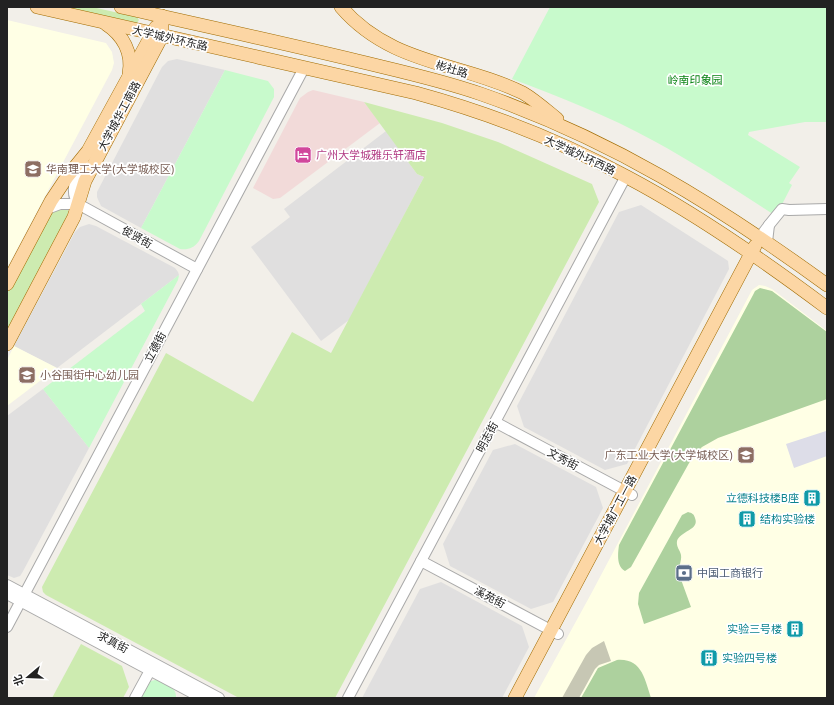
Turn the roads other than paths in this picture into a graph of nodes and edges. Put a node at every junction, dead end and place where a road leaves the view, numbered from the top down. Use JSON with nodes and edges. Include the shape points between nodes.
{"nodes":[{"id":1,"x":37,"y":7,"type":"edge"},
{"id":2,"x":121,"y":7,"type":"edge"},
{"id":3,"x":341,"y":7,"type":"edge"},
{"id":4,"x":163,"y":12,"type":"edge"},
{"id":5,"x":101,"y":21,"type":"junction"},
{"id":6,"x":157,"y":35,"type":"junction"},
{"id":7,"x":310,"y":49,"type":"joint"},
{"id":8,"x":304,"y":68,"type":"junction"},
{"id":9,"x":126,"y":80,"type":"junction"},
{"id":10,"x":565,"y":127,"type":"junction"},
{"id":11,"x":88,"y":151,"type":"junction"},
{"id":12,"x":626,"y":176,"type":"junction"},
{"id":13,"x":78,"y":204,"type":"junction"},
{"id":14,"x":47,"y":209,"type":"junction"},
{"id":15,"x":827,"y":209,"type":"edge"},
{"id":16,"x":724,"y":214,"type":"junction"},
{"id":17,"x":714,"y":229,"type":"junction"},
{"id":18,"x":763,"y":240,"type":"junction"},
{"id":19,"x":755,"y":256,"type":"junction"},
{"id":20,"x":197,"y":269,"type":"junction"},
{"id":21,"x":7,"y":284,"type":"edge"},
{"id":22,"x":827,"y":285,"type":"edge"},
{"id":23,"x":827,"y":308,"type":"edge"},
{"id":24,"x":7,"y":344,"type":"edge"},
{"id":25,"x":495,"y":422,"type":"junction"},
{"id":26,"x":628,"y":494,"type":"junction"},
{"id":27,"x":421,"y":561,"type":"junction"},
{"id":28,"x":7,"y":585,"type":"edge"},
{"id":29,"x":7,"y":594,"type":"edge"},
{"id":30,"x":23,"y":598,"type":"junction"},
{"id":31,"x":7,"y":627,"type":"edge"},
{"id":32,"x":555,"y":632,"type":"junction"},
{"id":33,"x":152,"y":667,"type":"junction"},
{"id":34,"x":187,"y":690,"type":"edge"},
{"id":35,"x":135,"y":698,"type":"edge"},
{"id":36,"x":202,"y":698,"type":"edge"},
{"id":37,"x":219,"y":698,"type":"edge"},
{"id":38,"x":348,"y":698,"type":"edge"},
{"id":39,"x":515,"y":698,"type":"edge"},
{"id":40,"x":524,"y":698,"type":"edge"}],
"edges":[{"from":1,"to":5,"type":"main road","name":"大学城外环东路"},
{"from":2,"to":4,"type":"main road","name":"大学城外环东路"},
{"from":3,"to":10,"type":"main road","name":"彬社路","via":[[372,34],[397,49],[523,94],[539,104]]},
{"from":4,"to":6,"type":"main road","name":"大学城华工南路"},
{"from":4,"to":7,"type":"main road","name":"大学城外环东路"},
{"from":5,"to":6,"type":"main road","name":"大学城外环东路"},
{"from":5,"to":9,"type":"main road","via":[[113,30],[127,47],[130,66]]},
{"from":6,"to":8,"type":"main road","name":"大学城外环东路"},
{"from":6,"to":9,"type":"main road","name":"大学城华工南路"},
{"from":6,"to":13,"type":"main road","name":"大学城华工南路","via":[[85,181]]},
{"from":7,"to":10,"type":"main road","name":"大学城外环西路","via":[[458,86]]},
{"from":8,"to":12,"type":"main road","name":"大学城外环西路","via":[[416,94],[474,111],[544,138]]},
{"from":8,"to":20,"type":"street","name":"立德街"},
{"from":9,"to":11,"type":"main road","name":"大学城华工南路"},
{"from":10,"to":16,"type":"main road","name":"大学城外环西路","via":[[642,164]]},
{"from":11,"to":13,"type":"street","via":[[74,185],[74,196]]},
{"from":11,"to":14,"type":"main road","name":"大学城华工南路","via":[[67,177]]},
{"from":12,"to":17,"type":"main road","name":"大学城外环西路"},
{"from":12,"to":25,"type":"street","name":"明志街"},
{"from":13,"to":14,"type":"street","via":[[60,204]]},
{"from":13,"to":20,"type":"street","name":"俊贤街"},
{"from":13,"to":24,"type":"main road","name":"大学城华工南路","via":[[74,217]]},
{"from":14,"to":21,"type":"main road","name":"大学城华工南路"},
{"from":15,"to":18,"type":"street","via":[[782,209]]},
{"from":16,"to":17,"type":"main road","via":[[727,219],[725,227],[720,230]]},
{"from":16,"to":18,"type":"main road","name":"大学城外环西路"},
{"from":17,"to":19,"type":"main road","name":"大学城外环西路"},
{"from":18,"to":19,"type":"main road","name":"大学城广工一路"},
{"from":18,"to":22,"type":"main road","name":"大学城外环西路"},
{"from":19,"to":23,"type":"main road","name":"大学城外环西路"},
{"from":19,"to":26,"type":"main road","name":"大学城广工一路"},
{"from":20,"to":30,"type":"street","name":"立德街"},
{"from":25,"to":26,"type":"street","name":"文秀街"},
{"from":25,"to":27,"type":"street","name":"明志街"},
{"from":26,"to":32,"type":"main road","name":"大学城广工一路"},
{"from":27,"to":32,"type":"street","name":"溪苑街"},
{"from":27,"to":38,"type":"street","name":"明志街"},
{"from":28,"to":30,"type":"street","name":"求真街"},
{"from":29,"to":30,"type":"street","name":"求真街"},
{"from":30,"to":31,"type":"street","name":"立德街"},
{"from":30,"to":33,"type":"street","name":"求真街"},
{"from":32,"to":39,"type":"main road","name":"大学城广工一路"},
{"from":32,"to":40,"type":"main road","name":"大学城广工一路"},
{"from":33,"to":34,"type":"street","name":"求真街"},
{"from":33,"to":35,"type":"street"},
{"from":34,"to":36,"type":"street","name":"求真街"},
{"from":34,"to":37,"type":"street","name":"求真街"}]}
